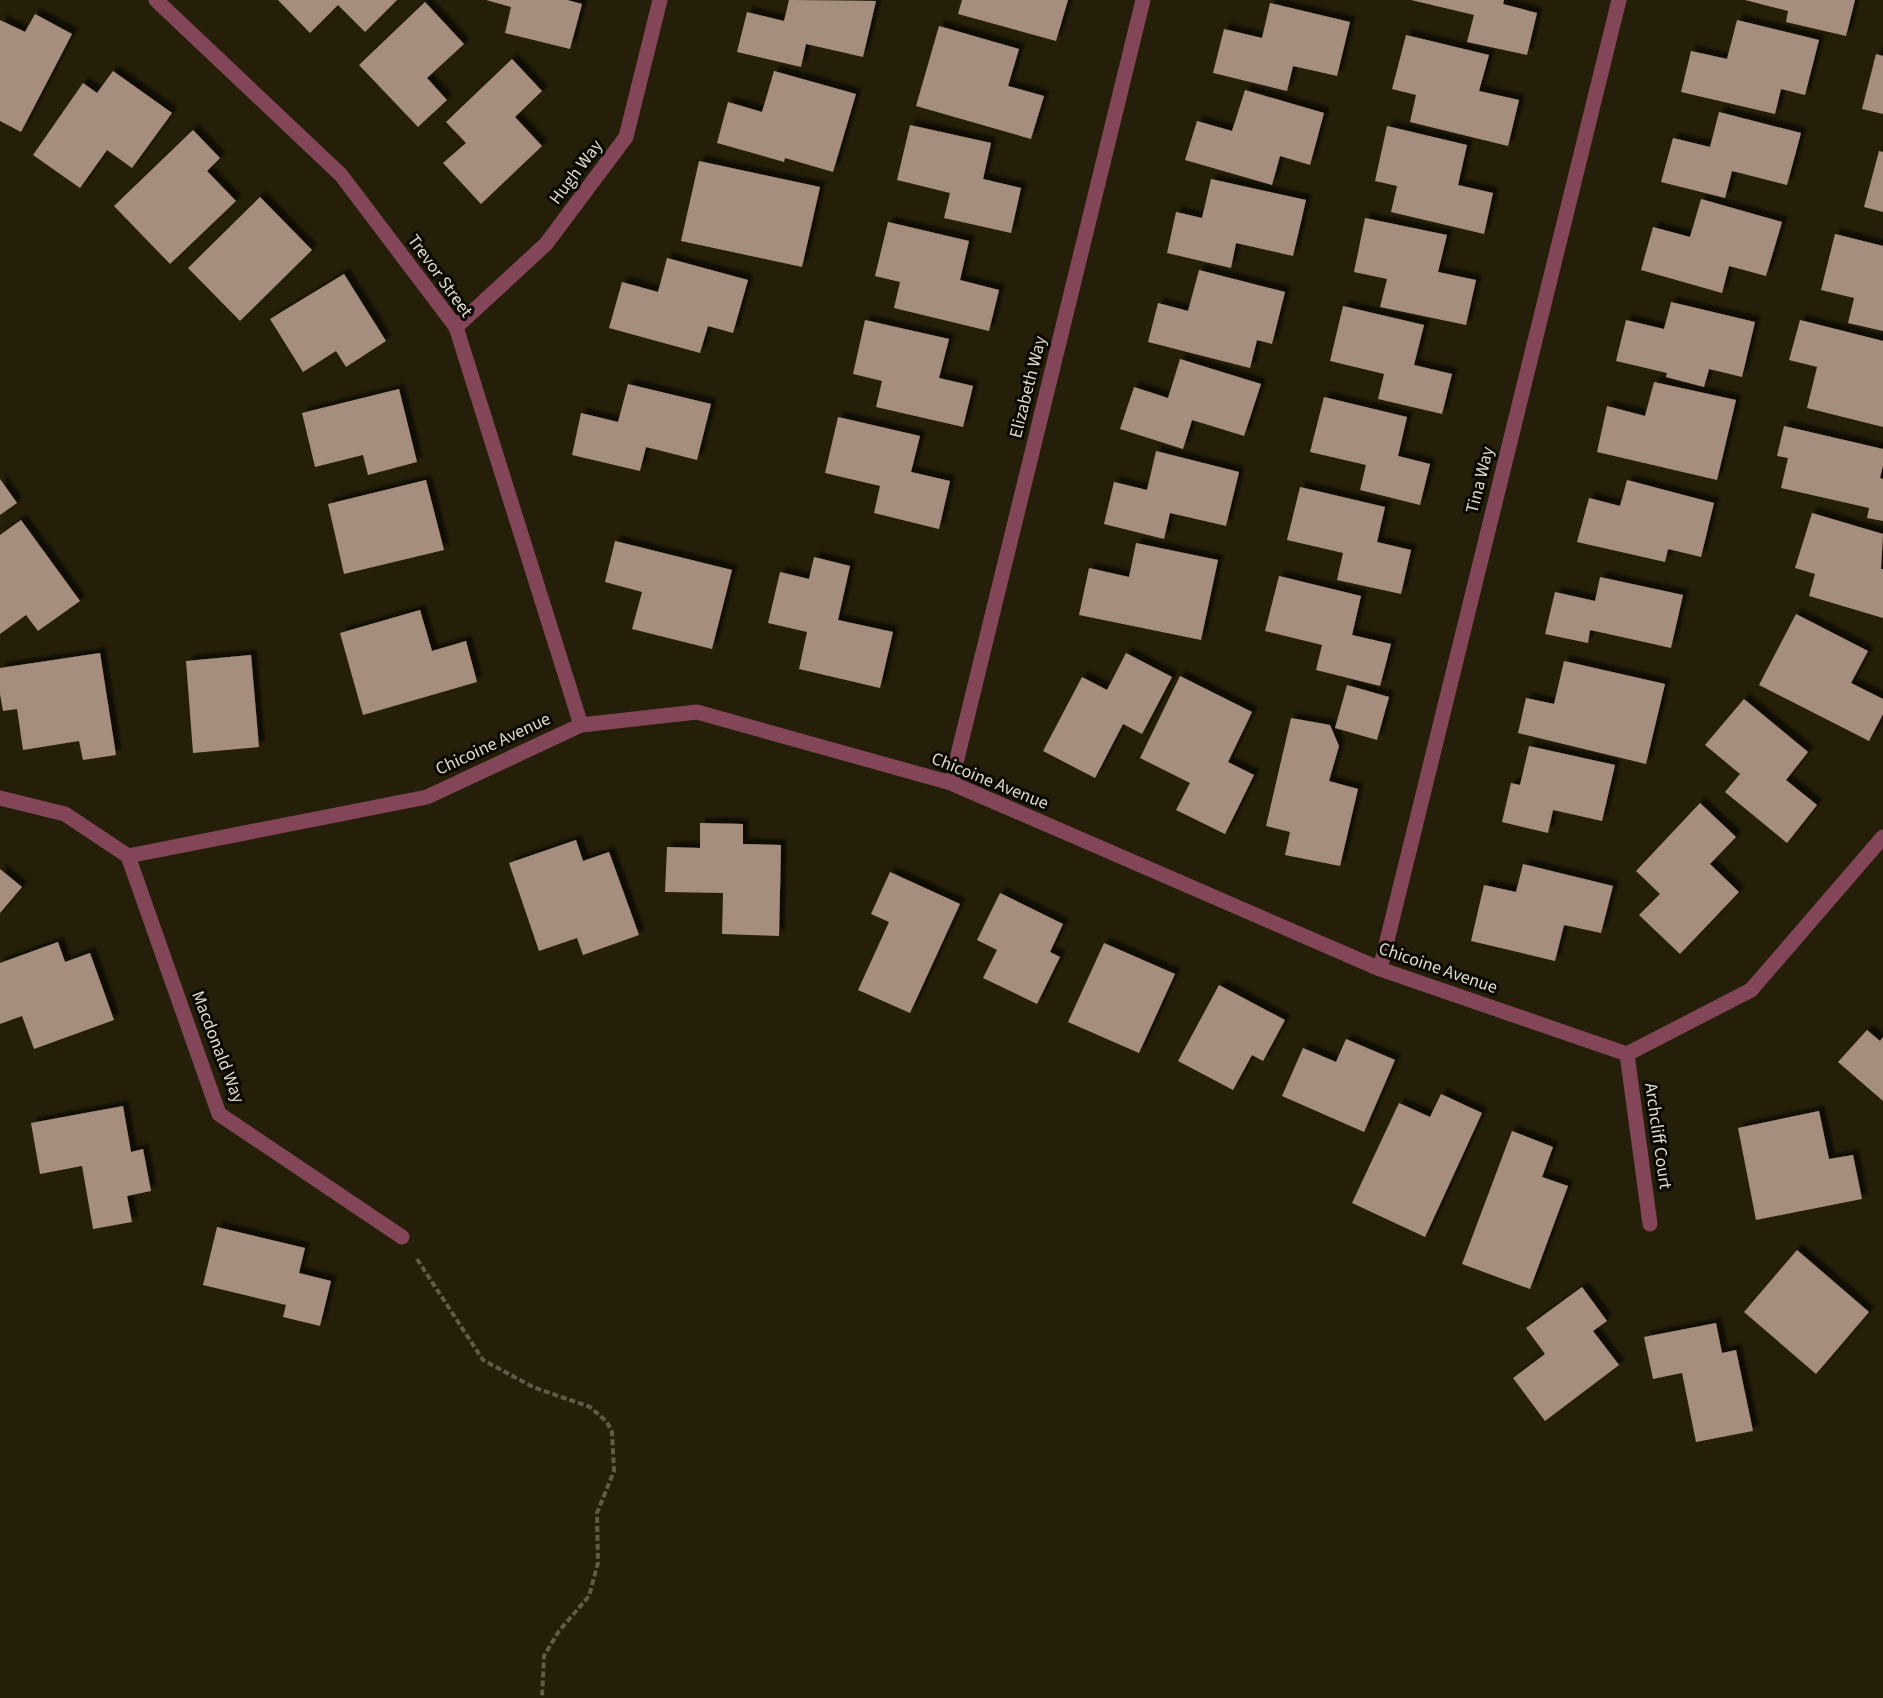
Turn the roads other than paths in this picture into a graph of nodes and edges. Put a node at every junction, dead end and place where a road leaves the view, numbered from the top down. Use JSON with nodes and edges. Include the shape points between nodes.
{"nodes":[{"id":1,"x":156,"y":0,"type":"edge"},
{"id":2,"x":660,"y":0,"type":"edge"},
{"id":3,"x":1143,"y":0,"type":"edge"},
{"id":4,"x":1619,"y":0,"type":"edge"},
{"id":5,"x":456,"y":327,"type":"junction"},
{"id":6,"x":580,"y":725,"type":"junction"},
{"id":7,"x":951,"y":783,"type":"junction"},
{"id":8,"x":0,"y":798,"type":"edge"},
{"id":9,"x":1883,"y":837,"type":"edge"},
{"id":10,"x":128,"y":856,"type":"junction"},
{"id":11,"x":1380,"y":969,"type":"junction"},
{"id":12,"x":1627,"y":1054,"type":"junction"},
{"id":13,"x":1650,"y":1224,"type":"dead end"},
{"id":14,"x":402,"y":1237,"type":"road end"}],
"edges":[{"from":1,"to":5,"type":"street","name":"Trevor Street","via":[[341,175]]},
{"from":2,"to":5,"type":"street","name":"Hugh Way","via":[[626,137],[546,244]]},
{"from":3,"to":7,"type":"street","name":"Elizabeth Way"},
{"from":4,"to":11,"type":"street","name":"Tina Way"},
{"from":5,"to":6,"type":"street","name":"Trevor Street"},
{"from":6,"to":7,"type":"street","name":"Chicoine Avenue","via":[[696,712]]},
{"from":6,"to":10,"type":"street","name":"Chicoine Avenue","via":[[427,796]]},
{"from":7,"to":11,"type":"street","name":"Chicoine Avenue"},
{"from":8,"to":10,"type":"street","via":[[65,814]]},
{"from":9,"to":12,"type":"street","via":[[1751,990]]},
{"from":10,"to":14,"type":"street","name":"Macdonald Way","via":[[219,1114]]},
{"from":11,"to":12,"type":"street","name":"Chicoine Avenue"},
{"from":12,"to":13,"type":"street","name":"Archcliff Court"}]}
